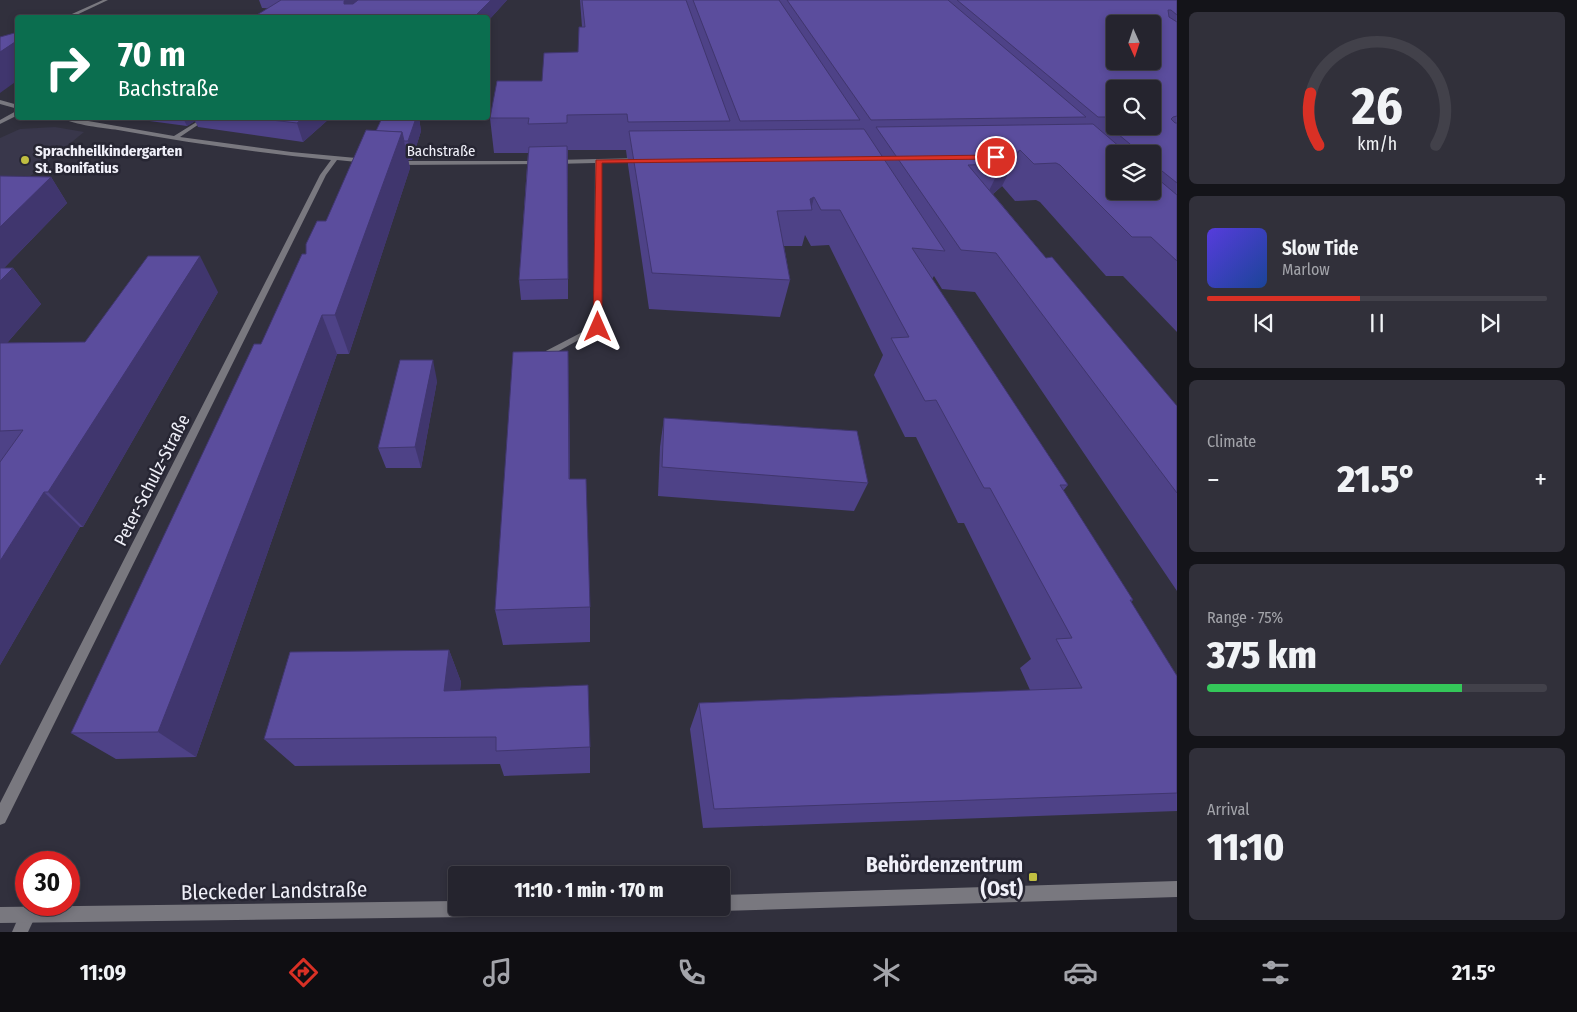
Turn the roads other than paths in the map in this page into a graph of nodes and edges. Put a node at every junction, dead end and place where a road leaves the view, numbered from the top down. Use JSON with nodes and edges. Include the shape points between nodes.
{"nodes":[{"id":1,"x":106,"y":0,"type":"edge"},
{"id":2,"x":72,"y":15,"type":"edge"},
{"id":3,"x":0,"y":102,"type":"edge"},
{"id":4,"x":15,"y":106,"type":"edge"},
{"id":5,"x":15,"y":114,"type":"edge"},
{"id":6,"x":76,"y":120,"type":"edge"},
{"id":7,"x":203,"y":120,"type":"edge"},
{"id":8,"x":0,"y":122,"type":"edge"},
{"id":9,"x":174,"y":138,"type":"junction"},
{"id":10,"x":336,"y":158,"type":"junction"},
{"id":11,"x":652,"y":160,"type":"edge"},
{"id":12,"x":598,"y":161,"type":"junction"},
{"id":13,"x":375,"y":162,"type":"edge"},
{"id":14,"x":390,"y":163,"type":"edge"},
{"id":15,"x":545,"y":356,"type":"edge"},
{"id":16,"x":0,"y":818,"type":"edge"},
{"id":17,"x":1177,"y":889,"type":"edge"},
{"id":18,"x":730,"y":903,"type":"edge"},
{"id":19,"x":448,"y":909,"type":"edge"},
{"id":20,"x":80,"y":914,"type":"edge"},
{"id":21,"x":0,"y":915,"type":"edge"},
{"id":22,"x":15,"y":915,"type":"edge"},
{"id":23,"x":28,"y":916,"type":"edge"},
{"id":24,"x":20,"y":932,"type":"edge"}],
"edges":[{"from":1,"to":2,"type":"street"},
{"from":3,"to":4,"type":"street"},
{"from":5,"to":8,"type":"street"},
{"from":6,"to":9,"type":"street"},
{"from":7,"to":9,"type":"street"},
{"from":9,"to":10,"type":"street"},
{"from":10,"to":13,"type":"street"},
{"from":10,"to":16,"type":"street","name":"Peter-Schulz-Straße","via":[[323,175]]},
{"from":11,"to":12,"type":"street","name":"Bachstraße"},
{"from":12,"to":14,"type":"street","name":"Bachstraße"},
{"from":12,"to":15,"type":"street","via":[[598,327]]},
{"from":17,"to":18,"type":"street"},
{"from":19,"to":20,"type":"street","name":"Bleckeder Landstraße"},
{"from":21,"to":22,"type":"street","name":"Bleckeder Landstraße"},
{"from":23,"to":24,"type":"street"}]}
